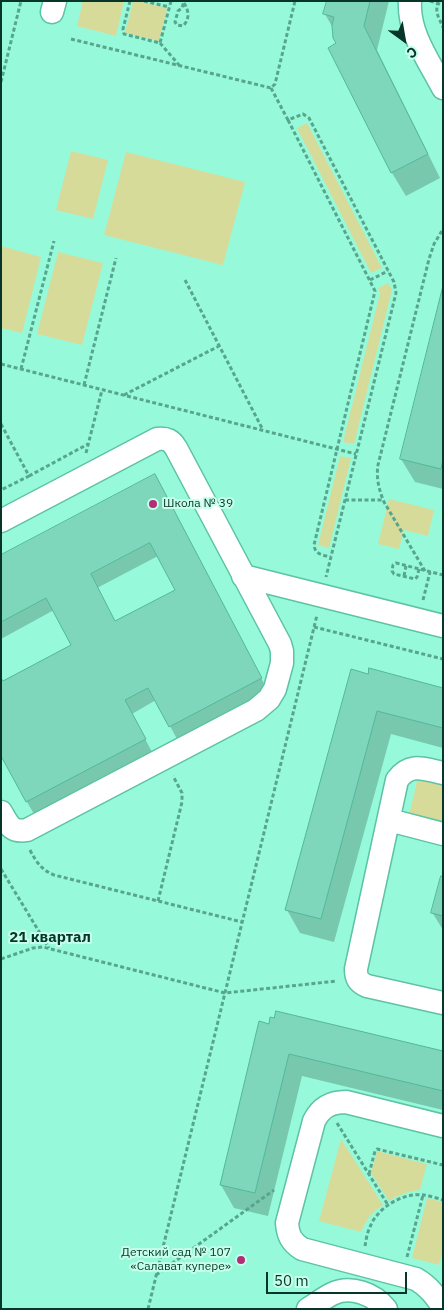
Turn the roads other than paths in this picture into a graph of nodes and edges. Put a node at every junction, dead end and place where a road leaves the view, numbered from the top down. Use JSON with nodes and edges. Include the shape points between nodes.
{"nodes":[{"id":1,"x":410,"y":1,"type":"edge"},
{"id":2,"x":443,"y":88,"type":"edge"},
{"id":3,"x":1,"y":521,"type":"edge"},
{"id":4,"x":244,"y":576,"type":"junction"},
{"id":5,"x":443,"y":626,"type":"edge"},
{"id":6,"x":443,"y":773,"type":"edge"},
{"id":7,"x":1,"y":812,"type":"edge"},
{"id":8,"x":389,"y":820,"type":"junction"},
{"id":9,"x":443,"y":834,"type":"edge"},
{"id":10,"x":443,"y":1002,"type":"edge"},
{"id":11,"x":443,"y":1126,"type":"edge"},
{"id":12,"x":355,"y":1262,"type":"junction"},
{"id":13,"x":343,"y":1291,"type":"junction"},
{"id":14,"x":443,"y":1307,"type":"edge"},
{"id":15,"x":308,"y":1309,"type":"edge"},
{"id":16,"x":386,"y":1309,"type":"edge"}],
"edges":[{"from":1,"to":2,"type":"lane","via":[[411,22],[416,36]]},
{"from":3,"to":4,"type":"lane","via":[[157,439],[167,439],[172,442]]},
{"from":4,"to":5,"type":"lane"},
{"from":4,"to":7,"type":"lane","via":[[282,651],[275,689],[269,699],[256,710],[27,830],[14,830]]},
{"from":6,"to":8,"type":"lane","via":[[411,768],[402,774],[397,780]]},
{"from":8,"to":9,"type":"lane"},
{"from":8,"to":10,"type":"lane","via":[[356,969],[357,979],[367,986]]},
{"from":11,"to":12,"type":"lane","via":[[346,1102],[321,1110],[314,1121],[287,1223],[288,1233],[302,1249]]},
{"from":12,"to":13,"type":"lane"},
{"from":12,"to":14,"type":"lane","via":[[416,1279],[434,1293]]},
{"from":13,"to":15,"type":"lane"},
{"from":13,"to":16,"type":"lane","via":[[366,1294]]}]}
